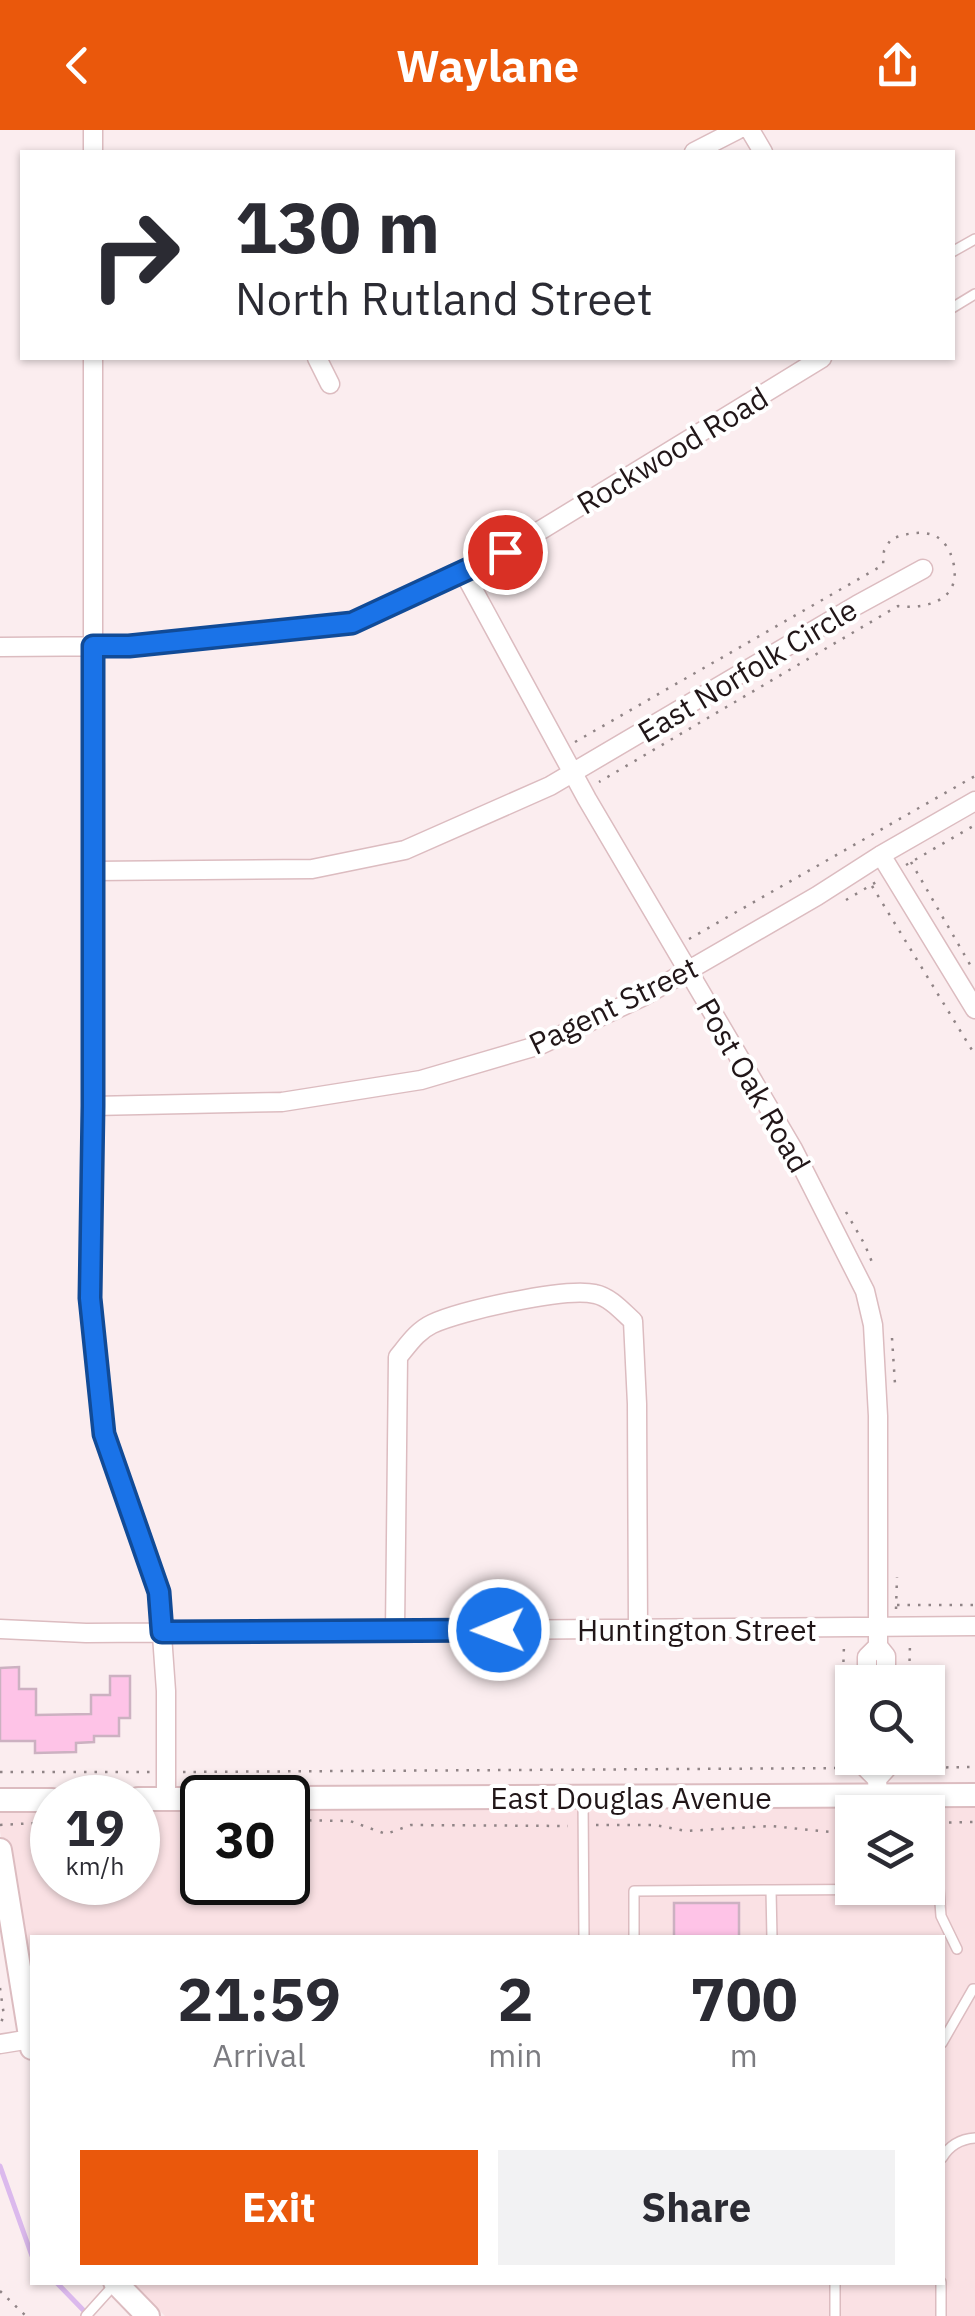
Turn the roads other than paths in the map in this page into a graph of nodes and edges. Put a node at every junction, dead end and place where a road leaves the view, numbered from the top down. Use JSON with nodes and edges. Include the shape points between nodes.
{"nodes":[{"id":1,"x":737,"y":130,"type":"edge"},
{"id":2,"x":698,"y":150,"type":"edge"},
{"id":3,"x":93,"y":360,"type":"edge"},
{"id":4,"x":319,"y":360,"type":"edge"},
{"id":5,"x":819,"y":360,"type":"edge"},
{"id":6,"x":330,"y":384,"type":"dead end"},
{"id":7,"x":924,"y":568,"type":"dead end"},
{"id":8,"x":463,"y":571,"type":"junction"},
{"id":9,"x":93,"y":646,"type":"junction"},
{"id":10,"x":0,"y":647,"type":"edge"},
{"id":11,"x":580,"y":769,"type":"junction"},
{"id":12,"x":975,"y":800,"type":"edge"},
{"id":13,"x":881,"y":854,"type":"junction"},
{"id":14,"x":93,"y":871,"type":"junction"},
{"id":15,"x":689,"y":970,"type":"junction"},
{"id":16,"x":975,"y":1010,"type":"edge"},
{"id":17,"x":93,"y":1106,"type":"junction"},
{"id":18,"x":975,"y":1626,"type":"edge"},
{"id":19,"x":638,"y":1629,"type":"junction"},
{"id":20,"x":0,"y":1630,"type":"edge"},
{"id":21,"x":395,"y":1631,"type":"junction"},
{"id":22,"x":162,"y":1632,"type":"junction"},
{"id":23,"x":877,"y":1637,"type":"junction"},
{"id":24,"x":867,"y":1665,"type":"edge"},
{"id":25,"x":886,"y":1665,"type":"edge"},
{"id":26,"x":872,"y":1775,"type":"edge"},
{"id":27,"x":583,"y":1796,"type":"junction"},
{"id":28,"x":975,"y":1796,"type":"edge"},
{"id":29,"x":310,"y":1798,"type":"edge"},
{"id":30,"x":160,"y":1799,"type":"edge"},
{"id":31,"x":166,"y":1799,"type":"junction"},
{"id":32,"x":180,"y":1799,"type":"edge"},
{"id":33,"x":0,"y":1800,"type":"edge"},
{"id":34,"x":30,"y":1800,"type":"edge"},
{"id":35,"x":0,"y":1850,"type":"edge"},
{"id":36,"x":771,"y":1890,"type":"junction"},
{"id":37,"x":584,"y":1935,"type":"edge"},
{"id":38,"x":634,"y":1935,"type":"edge"},
{"id":39,"x":772,"y":1935,"type":"edge"},
{"id":40,"x":957,"y":1948,"type":"dead end"},
{"id":41,"x":25,"y":1956,"type":"edge"},
{"id":42,"x":975,"y":1989,"type":"edge"},
{"id":43,"x":30,"y":2019,"type":"edge"},
{"id":44,"x":945,"y":2038,"type":"edge"},
{"id":45,"x":0,"y":2044,"type":"edge"},
{"id":46,"x":30,"y":2044,"type":"edge"},
{"id":47,"x":975,"y":2138,"type":"edge"},
{"id":48,"x":945,"y":2155,"type":"edge"},
{"id":49,"x":835,"y":2285,"type":"edge"},
{"id":50,"x":941,"y":2285,"type":"edge"},
{"id":51,"x":112,"y":2287,"type":"edge"},
{"id":52,"x":86,"y":2316,"type":"edge"},
{"id":53,"x":148,"y":2316,"type":"edge"},
{"id":54,"x":835,"y":2316,"type":"edge"},
{"id":55,"x":941,"y":2316,"type":"edge"}],
"edges":[{"from":1,"to":2,"type":"street"},
{"from":3,"to":9,"type":"street"},
{"from":4,"to":6,"type":"street"},
{"from":5,"to":8,"type":"street","name":"Rockwood Road","via":[[505,552]]},
{"from":7,"to":11,"type":"street","name":"East Norfolk Circle"},
{"from":8,"to":9,"type":"street","name":"Rockwood Road","via":[[352,623]]},
{"from":8,"to":11,"type":"street","name":"Post Oak Road"},
{"from":9,"to":10,"type":"street","name":"Rockwood Road"},
{"from":9,"to":14,"type":"street"},
{"from":11,"to":14,"type":"street","name":"East Norfolk Circle","via":[[405,850],[330,866]]},
{"from":11,"to":15,"type":"street","name":"Post Oak Road"},
{"from":12,"to":13,"type":"street","name":"Pagent Street"},
{"from":13,"to":15,"type":"street","name":"Pagent Street"},
{"from":13,"to":16,"type":"street"},
{"from":14,"to":17,"type":"street"},
{"from":15,"to":17,"type":"street","name":"Pagent Street","via":[[540,1045],[421,1080],[282,1102]]},
{"from":15,"to":23,"type":"street","name":"Post Oak Road","via":[[793,1150],[864,1291],[873,1325],[878,1416]]},
{"from":17,"to":22,"type":"street","via":[[90,1298],[104,1434],[159,1592]]},
{"from":18,"to":23,"type":"street","name":"Huntington Street","via":[[902,1627]]},
{"from":19,"to":21,"type":"street","name":"Huntington Street"},
{"from":19,"to":21,"type":"street","via":[[633,1321],[594,1294],[550,1294],[431,1324],[398,1357]]},
{"from":19,"to":23,"type":"street","name":"Huntington Street"},
{"from":20,"to":22,"type":"street","name":"Huntington Street"},
{"from":21,"to":22,"type":"street","name":"Huntington Street"},
{"from":22,"to":31,"type":"street"},
{"from":23,"to":24,"type":"street","name":"Post Oak Road"},
{"from":23,"to":25,"type":"street","name":"Post Oak Road"},
{"from":26,"to":27,"type":"street","name":"East Douglas Avenue"},
{"from":26,"to":28,"type":"street","name":"East Douglas Avenue"},
{"from":27,"to":29,"type":"street","name":"East Douglas Avenue"},
{"from":27,"to":37,"type":"lane"},
{"from":30,"to":31,"type":"street"},
{"from":31,"to":32,"type":"street"},
{"from":33,"to":34,"type":"street"},
{"from":35,"to":41,"type":"street"},
{"from":36,"to":38,"type":"lane","via":[[634,1891]]},
{"from":36,"to":39,"type":"lane"},
{"from":36,"to":40,"type":"lane","via":[[939,1890],[941,1916]]},
{"from":41,"to":43,"type":"street"},
{"from":42,"to":44,"type":"lane"},
{"from":45,"to":46,"type":"street"},
{"from":47,"to":48,"type":"lane"},
{"from":49,"to":54,"type":"lane"},
{"from":50,"to":55,"type":"lane"},
{"from":51,"to":52,"type":"lane"},
{"from":51,"to":53,"type":"street"}]}
